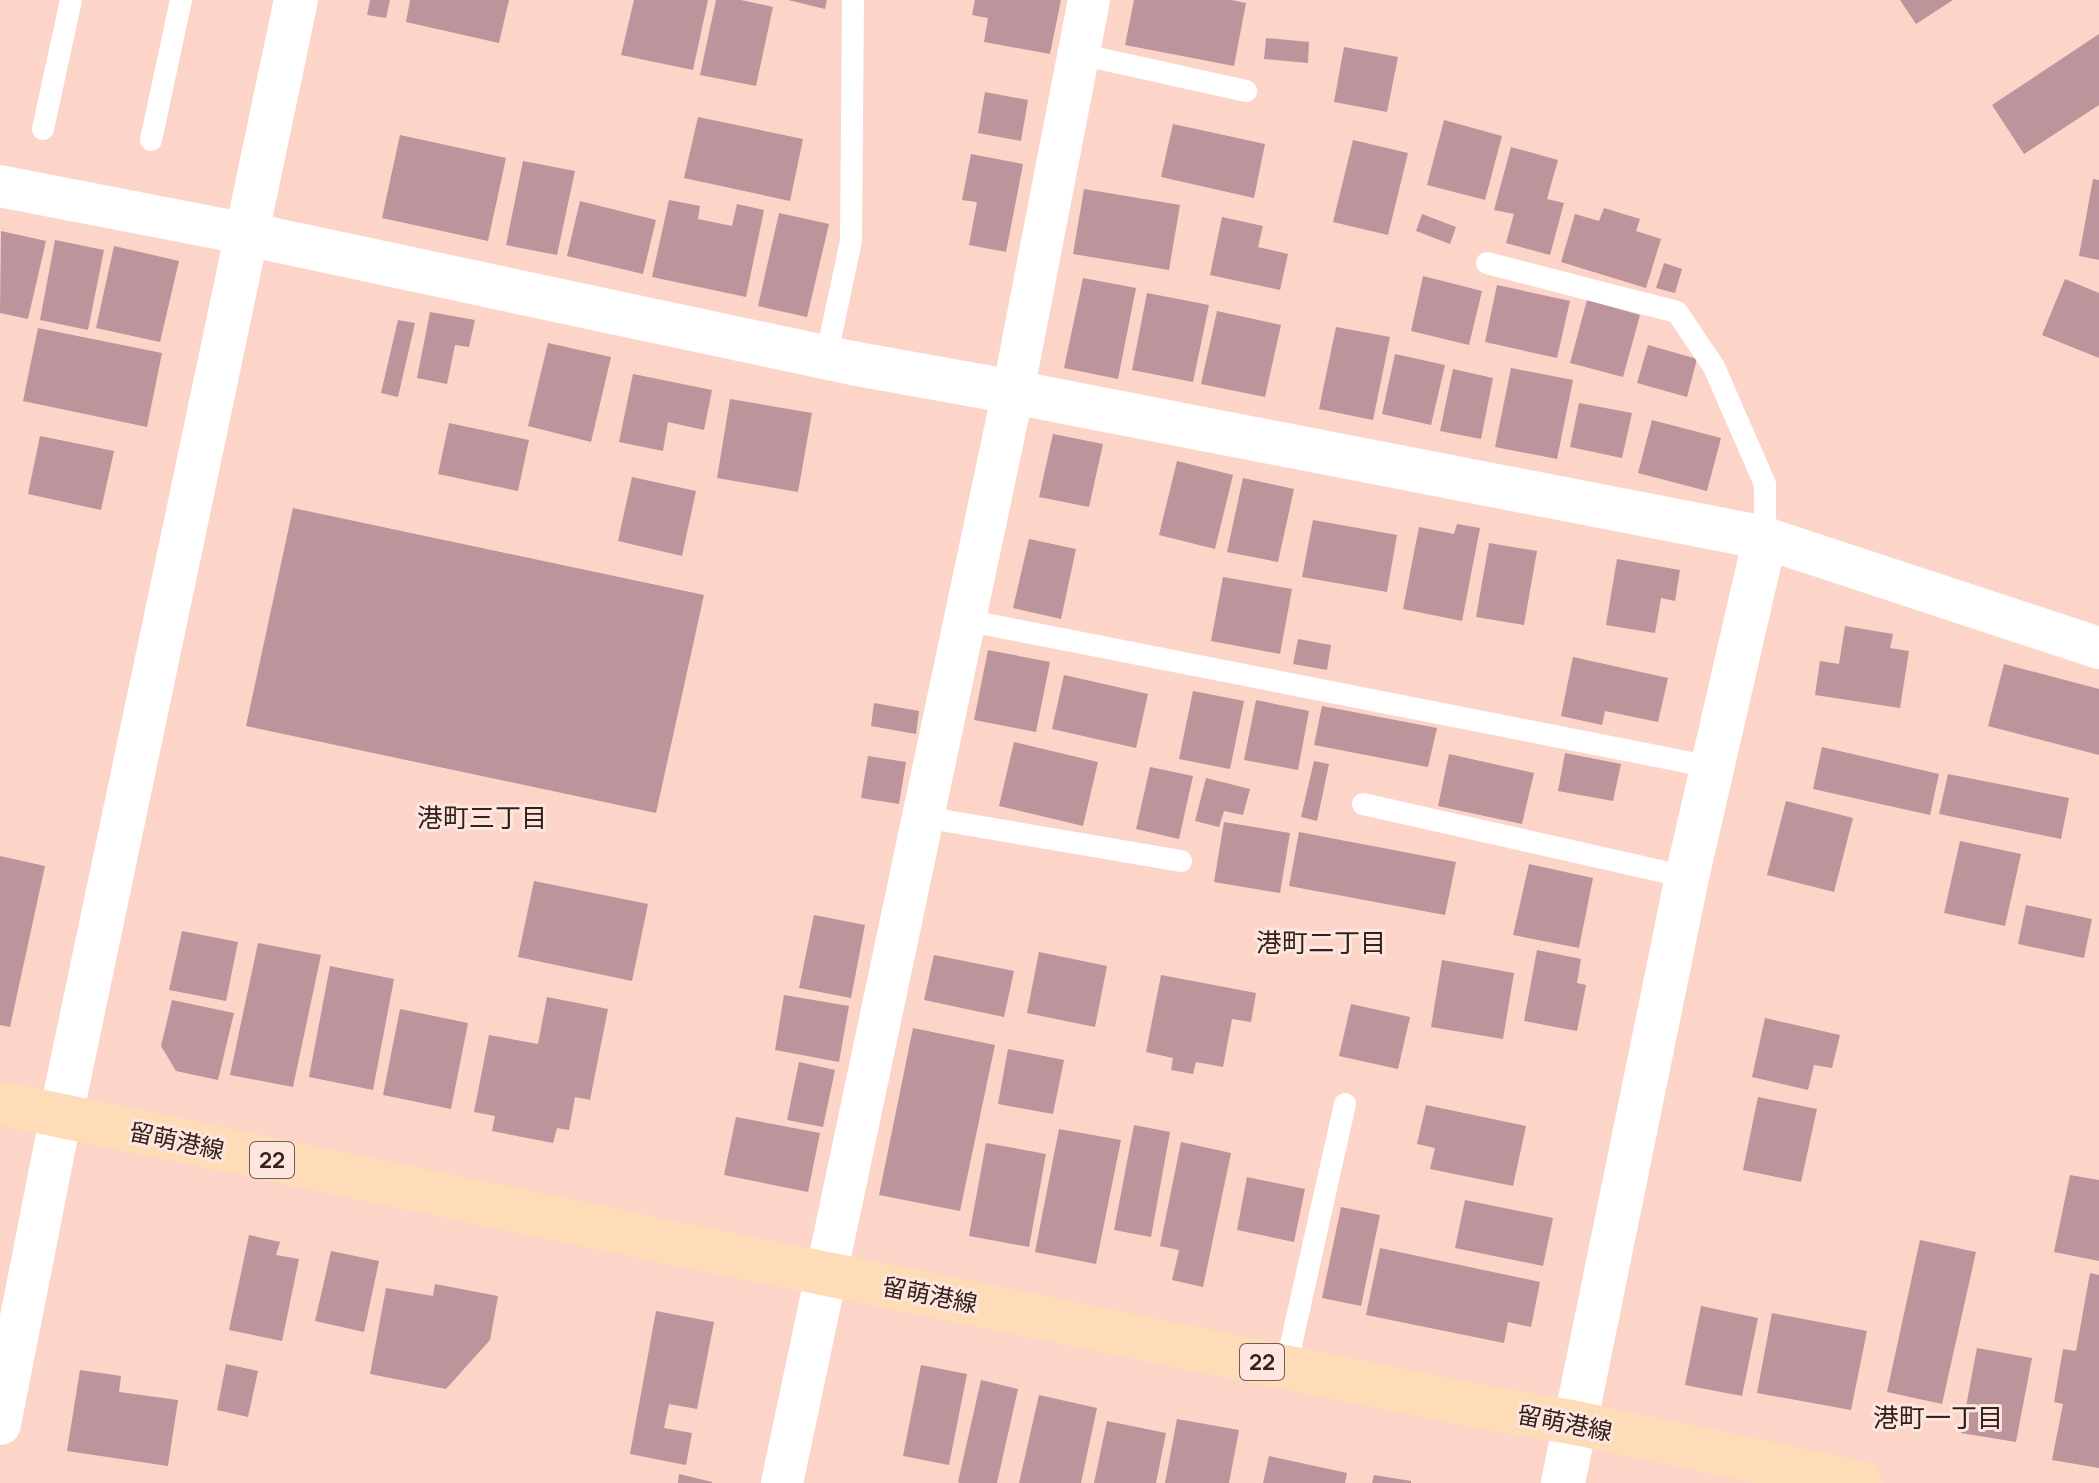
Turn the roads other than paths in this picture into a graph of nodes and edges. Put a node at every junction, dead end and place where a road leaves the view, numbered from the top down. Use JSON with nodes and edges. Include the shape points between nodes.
{"nodes":[{"id":1,"x":71,"y":0,"type":"edge"},
{"id":2,"x":181,"y":0,"type":"edge"},
{"id":3,"x":296,"y":0,"type":"edge"},
{"id":4,"x":853,"y":0,"type":"edge"},
{"id":5,"x":1089,"y":0,"type":"edge"},
{"id":6,"x":1079,"y":54,"type":"junction"},
{"id":7,"x":1246,"y":91,"type":"dead end"},
{"id":8,"x":43,"y":129,"type":"dead end"},
{"id":9,"x":151,"y":140,"type":"dead end"},
{"id":10,"x":0,"y":186,"type":"edge"},
{"id":11,"x":247,"y":234,"type":"junction"},
{"id":12,"x":1487,"y":263,"type":"dead end"},
{"id":13,"x":839,"y":360,"type":"junction"},
{"id":14,"x":1013,"y":392,"type":"junction"},
{"id":15,"x":1765,"y":538,"type":"junction"},
{"id":16,"x":965,"y":620,"type":"junction"},
{"id":17,"x":2099,"y":648,"type":"edge"},
{"id":18,"x":1712,"y":767,"type":"junction"},
{"id":19,"x":1363,"y":804,"type":"dead end"},
{"id":20,"x":923,"y":817,"type":"junction"},
{"id":21,"x":1181,"y":861,"type":"dead end"},
{"id":22,"x":1687,"y":877,"type":"junction"},
{"id":23,"x":0,"y":1103,"type":"edge"},
{"id":24,"x":1345,"y":1104,"type":"dead end"},
{"id":25,"x":61,"y":1115,"type":"junction"},
{"id":26,"x":826,"y":1273,"type":"junction"},
{"id":27,"x":1286,"y":1367,"type":"junction"},
{"id":28,"x":1576,"y":1423,"type":"junction"},
{"id":29,"x":0,"y":1424,"type":"edge"},
{"id":30,"x":782,"y":1483,"type":"edge"},
{"id":31,"x":1563,"y":1483,"type":"edge"},
{"id":32,"x":1860,"y":1483,"type":"edge"}],
"edges":[{"from":1,"to":8,"type":"lane"},
{"from":2,"to":9,"type":"lane"},
{"from":3,"to":11,"type":"street"},
{"from":4,"to":13,"type":"lane","via":[[851,241]]},
{"from":5,"to":6,"type":"street"},
{"from":6,"to":7,"type":"lane"},
{"from":6,"to":14,"type":"street"},
{"from":10,"to":11,"type":"street"},
{"from":11,"to":13,"type":"street"},
{"from":11,"to":25,"type":"street"},
{"from":12,"to":15,"type":"lane","via":[[1677,312],[1714,367],[1765,484]]},
{"from":13,"to":14,"type":"street"},
{"from":14,"to":15,"type":"street"},
{"from":14,"to":16,"type":"street"},
{"from":15,"to":17,"type":"street"},
{"from":15,"to":18,"type":"street"},
{"from":16,"to":18,"type":"lane"},
{"from":16,"to":20,"type":"street"},
{"from":18,"to":22,"type":"street"},
{"from":19,"to":22,"type":"lane"},
{"from":20,"to":21,"type":"lane"},
{"from":20,"to":26,"type":"street"},
{"from":22,"to":28,"type":"street"},
{"from":23,"to":25,"type":"main road","name":"留萌港線","number":"22"},
{"from":24,"to":27,"type":"lane"},
{"from":25,"to":26,"type":"main road","name":"留萌港線","number":"22"},
{"from":25,"to":29,"type":"street"},
{"from":26,"to":27,"type":"main road","name":"留萌港線","number":"22"},
{"from":26,"to":30,"type":"street"},
{"from":27,"to":28,"type":"main road","name":"留萌港線","number":"22"},
{"from":28,"to":31,"type":"street"},
{"from":28,"to":32,"type":"main road","name":"留萌港線","number":"22"}]}
